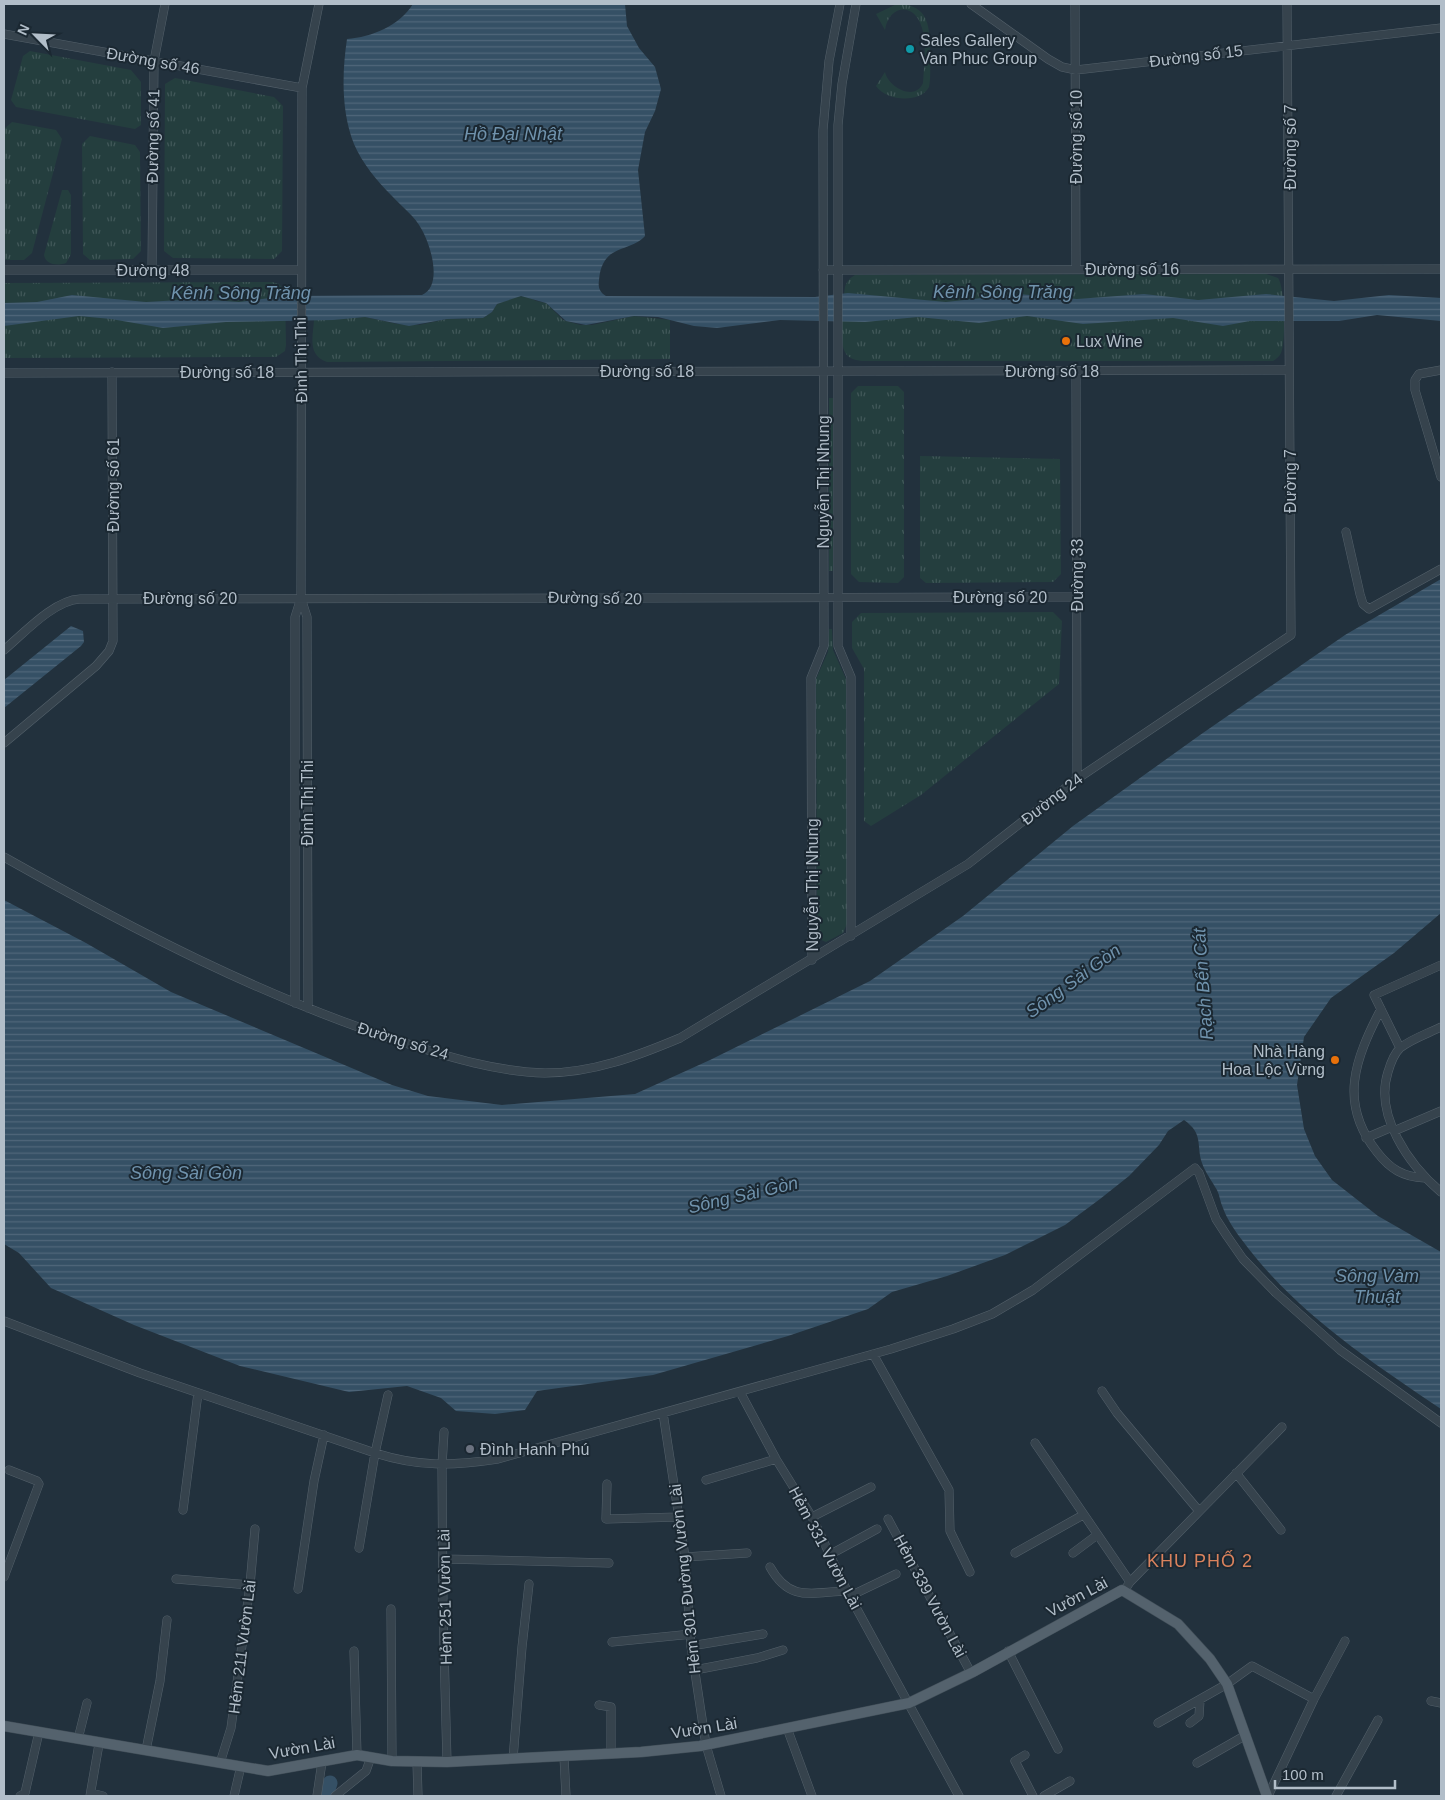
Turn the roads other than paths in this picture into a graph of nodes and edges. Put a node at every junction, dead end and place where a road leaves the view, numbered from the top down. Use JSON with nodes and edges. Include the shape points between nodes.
{"nodes":[{"id":1,"x":165,"y":4,"type":"edge"},
{"id":2,"x":319,"y":4,"type":"edge"},
{"id":3,"x":840,"y":4,"type":"edge"},
{"id":4,"x":856,"y":4,"type":"edge"},
{"id":5,"x":971,"y":4,"type":"edge"},
{"id":6,"x":1075,"y":4,"type":"edge"},
{"id":7,"x":1287,"y":4,"type":"edge"},
{"id":8,"x":1441,"y":28,"type":"edge"},
{"id":9,"x":4,"y":34,"type":"edge"},
{"id":10,"x":1289,"y":45,"type":"junction"},
{"id":11,"x":154,"y":61,"type":"junction"},
{"id":12,"x":1076,"y":70,"type":"junction"},
{"id":13,"x":302,"y":88,"type":"junction"},
{"id":14,"x":1076,"y":269,"type":"junction"},
{"id":15,"x":1290,"y":269,"type":"junction"},
{"id":16,"x":1441,"y":269,"type":"edge"},
{"id":17,"x":4,"y":270,"type":"edge"},
{"id":18,"x":152,"y":270,"type":"junction"},
{"id":19,"x":301,"y":270,"type":"junction"},
{"id":20,"x":823,"y":270,"type":"junction"},
{"id":21,"x":838,"y":270,"type":"junction"},
{"id":22,"x":1289,"y":327,"type":"joint"},
{"id":23,"x":824,"y":370,"type":"junction"},
{"id":24,"x":838,"y":370,"type":"junction"},
{"id":25,"x":1290,"y":370,"type":"junction"},
{"id":26,"x":1441,"y":370,"type":"edge"},
{"id":27,"x":4,"y":372,"type":"edge"},
{"id":28,"x":112,"y":372,"type":"junction"},
{"id":29,"x":302,"y":372,"type":"junction"},
{"id":30,"x":1076,"y":372,"type":"junction"},
{"id":31,"x":1441,"y":477,"type":"edge"},
{"id":32,"x":1346,"y":532,"type":"dead end"},
{"id":33,"x":1441,"y":569,"type":"edge"},
{"id":34,"x":1077,"y":597,"type":"junction"},
{"id":35,"x":113,"y":598,"type":"junction"},
{"id":36,"x":302,"y":598,"type":"junction"},
{"id":37,"x":823,"y":599,"type":"junction"},
{"id":38,"x":838,"y":599,"type":"junction"},
{"id":39,"x":1291,"y":635,"type":"joint"},
{"id":40,"x":4,"y":650,"type":"edge"},
{"id":41,"x":4,"y":743,"type":"edge"},
{"id":42,"x":1077,"y":778,"type":"junction"},
{"id":43,"x":4,"y":857,"type":"edge"},
{"id":44,"x":852,"y":936,"type":"junction"},
{"id":45,"x":812,"y":960,"type":"junction"},
{"id":46,"x":1441,"y":965,"type":"edge"},
{"id":47,"x":295,"y":1003,"type":"junction"},
{"id":48,"x":308,"y":1008,"type":"junction"},
{"id":49,"x":1380,"y":1009,"type":"junction"},
{"id":50,"x":1441,"y":1027,"type":"edge"},
{"id":51,"x":1400,"y":1048,"type":"junction"},
{"id":52,"x":1441,"y":1111,"type":"edge"},
{"id":53,"x":1393,"y":1129,"type":"junction"},
{"id":54,"x":1366,"y":1138,"type":"junction"},
{"id":55,"x":1425,"y":1178,"type":"junction"},
{"id":56,"x":1441,"y":1192,"type":"edge"},
{"id":57,"x":4,"y":1321,"type":"edge"},
{"id":58,"x":873,"y":1354,"type":"junction"},
{"id":59,"x":1102,"y":1391,"type":"dead end"},
{"id":60,"x":740,"y":1392,"type":"junction"},
{"id":61,"x":198,"y":1393,"type":"junction"},
{"id":62,"x":388,"y":1395,"type":"dead end"},
{"id":63,"x":662,"y":1413,"type":"junction"},
{"id":64,"x":1441,"y":1424,"type":"edge"},
{"id":65,"x":1282,"y":1427,"type":"dead end"},
{"id":66,"x":444,"y":1432,"type":"dead end"},
{"id":67,"x":324,"y":1435,"type":"junction"},
{"id":68,"x":1035,"y":1442,"type":"dead end"},
{"id":69,"x":375,"y":1453,"type":"junction"},
{"id":70,"x":776,"y":1459,"type":"junction"},
{"id":71,"x":442,"y":1465,"type":"junction"},
{"id":72,"x":9,"y":1470,"type":"dead end"},
{"id":73,"x":1238,"y":1475,"type":"junction"},
{"id":74,"x":706,"y":1480,"type":"dead end"},
{"id":75,"x":607,"y":1484,"type":"dead end"},
{"id":76,"x":871,"y":1486,"type":"dead end"},
{"id":77,"x":183,"y":1510,"type":"dead end"},
{"id":78,"x":1199,"y":1511,"type":"junction"},
{"id":79,"x":1083,"y":1515,"type":"junction"},
{"id":80,"x":679,"y":1517,"type":"junction"},
{"id":81,"x":812,"y":1517,"type":"junction"},
{"id":82,"x":888,"y":1519,"type":"dead end"},
{"id":83,"x":255,"y":1529,"type":"dead end"},
{"id":84,"x":877,"y":1529,"type":"dead end"},
{"id":85,"x":1281,"y":1530,"type":"dead end"},
{"id":86,"x":1097,"y":1535,"type":"junction"},
{"id":87,"x":359,"y":1548,"type":"dead end"},
{"id":88,"x":747,"y":1553,"type":"dead end"},
{"id":89,"x":1015,"y":1553,"type":"dead end"},
{"id":90,"x":1072,"y":1553,"type":"dead end"},
{"id":91,"x":831,"y":1554,"type":"junction"},
{"id":92,"x":685,"y":1557,"type":"junction"},
{"id":93,"x":444,"y":1559,"type":"junction"},
{"id":94,"x":609,"y":1563,"type":"dead end"},
{"id":95,"x":770,"y":1567,"type":"dead end"},
{"id":96,"x":970,"y":1572,"type":"dead end"},
{"id":97,"x":896,"y":1574,"type":"dead end"},
{"id":98,"x":4,"y":1578,"type":"edge"},
{"id":99,"x":176,"y":1578,"type":"dead end"},
{"id":100,"x":530,"y":1584,"type":"dead end"},
{"id":101,"x":250,"y":1585,"type":"junction"},
{"id":102,"x":1127,"y":1586,"type":"junction"},
{"id":103,"x":298,"y":1589,"type":"dead end"},
{"id":104,"x":849,"y":1593,"type":"junction"},
{"id":105,"x":391,"y":1610,"type":"dead end"},
{"id":106,"x":167,"y":1620,"type":"dead end"},
{"id":107,"x":692,"y":1634,"type":"junction"},
{"id":108,"x":763,"y":1634,"type":"dead end"},
{"id":109,"x":1345,"y":1641,"type":"dead end"},
{"id":110,"x":612,"y":1642,"type":"dead end"},
{"id":111,"x":691,"y":1646,"type":"junction"},
{"id":112,"x":783,"y":1650,"type":"dead end"},
{"id":113,"x":354,"y":1651,"type":"dead end"},
{"id":114,"x":1008,"y":1651,"type":"junction"},
{"id":115,"x":695,"y":1670,"type":"junction"},
{"id":116,"x":971,"y":1674,"type":"junction"},
{"id":117,"x":1227,"y":1684,"type":"junction"},
{"id":118,"x":1314,"y":1699,"type":"junction"},
{"id":119,"x":1200,"y":1700,"type":"junction"},
{"id":120,"x":1431,"y":1700,"type":"dead end"},
{"id":121,"x":87,"y":1703,"type":"dead end"},
{"id":122,"x":909,"y":1703,"type":"junction"},
{"id":123,"x":1441,"y":1703,"type":"edge"},
{"id":124,"x":599,"y":1705,"type":"dead end"},
{"id":125,"x":1378,"y":1720,"type":"dead end"},
{"id":126,"x":1158,"y":1723,"type":"dead end"},
{"id":127,"x":1190,"y":1723,"type":"dead end"},
{"id":128,"x":4,"y":1726,"type":"edge"},
{"id":129,"x":787,"y":1728,"type":"junction"},
{"id":130,"x":39,"y":1732,"type":"junction"},
{"id":131,"x":1246,"y":1735,"type":"junction"},
{"id":132,"x":78,"y":1739,"type":"junction"},
{"id":133,"x":99,"y":1744,"type":"junction"},
{"id":134,"x":706,"y":1745,"type":"junction"},
{"id":135,"x":1058,"y":1749,"type":"dead end"},
{"id":136,"x":146,"y":1750,"type":"junction"},
{"id":137,"x":611,"y":1754,"type":"junction"},
{"id":138,"x":357,"y":1755,"type":"junction"},
{"id":139,"x":1025,"y":1755,"type":"dead end"},
{"id":140,"x":371,"y":1757,"type":"junction"},
{"id":141,"x":564,"y":1757,"type":"junction"},
{"id":142,"x":513,"y":1759,"type":"junction"},
{"id":143,"x":392,"y":1761,"type":"junction"},
{"id":144,"x":322,"y":1762,"type":"junction"},
{"id":145,"x":417,"y":1762,"type":"junction"},
{"id":146,"x":447,"y":1762,"type":"junction"},
{"id":147,"x":1197,"y":1762,"type":"dead end"},
{"id":148,"x":220,"y":1763,"type":"junction"},
{"id":149,"x":241,"y":1766,"type":"junction"},
{"id":150,"x":1070,"y":1781,"type":"dead end"},
{"id":151,"x":90,"y":1795,"type":"edge"},
{"id":152,"x":20,"y":1796,"type":"edge"},
{"id":153,"x":103,"y":1796,"type":"edge"},
{"id":154,"x":234,"y":1796,"type":"edge"},
{"id":155,"x":317,"y":1796,"type":"edge"},
{"id":156,"x":335,"y":1796,"type":"edge"},
{"id":157,"x":418,"y":1796,"type":"edge"},
{"id":158,"x":566,"y":1796,"type":"edge"},
{"id":159,"x":720,"y":1796,"type":"edge"},
{"id":160,"x":812,"y":1796,"type":"edge"},
{"id":161,"x":958,"y":1796,"type":"edge"},
{"id":162,"x":1033,"y":1796,"type":"edge"},
{"id":163,"x":1044,"y":1796,"type":"edge"},
{"id":164,"x":1268,"y":1796,"type":"edge"},
{"id":165,"x":1336,"y":1796,"type":"edge"}],
"edges":[{"from":1,"to":11,"type":"street","name":"Đường số 41"},
{"from":2,"to":13,"type":"street","name":"Đinh Thị Thi"},
{"from":3,"to":20,"type":"street","name":"Nguyễn Thị Nhung","via":[[829,62],[824,121]]},
{"from":4,"to":21,"type":"street","name":"Nguyễn Thị Nhung","via":[[838,125]]},
{"from":5,"to":12,"type":"street","name":"Đường số 15","via":[[1048,59]]},
{"from":6,"to":12,"type":"street","name":"Đường số 10"},
{"from":7,"to":10,"type":"street","name":"Đường số 7"},
{"from":8,"to":10,"type":"street","name":"Đường số 15"},
{"from":9,"to":11,"type":"street","name":"Đường số 46"},
{"from":10,"to":12,"type":"street","name":"Đường số 15"},
{"from":10,"to":15,"type":"street","name":"Đường số 7"},
{"from":11,"to":13,"type":"street","name":"Đường số 46"},
{"from":11,"to":18,"type":"street","name":"Đường số 41"},
{"from":12,"to":14,"type":"street","name":"Đường số 10"},
{"from":13,"to":19,"type":"street","name":"Đinh Thị Thi"},
{"from":14,"to":15,"type":"street","name":"Đường số 16"},
{"from":14,"to":21,"type":"street","name":"Đường số 16"},
{"from":15,"to":16,"type":"street","name":"Đường số 16"},
{"from":15,"to":22,"type":"street","name":"Đường số 7"},
{"from":17,"to":18,"type":"street","name":"Đường 48"},
{"from":18,"to":19,"type":"street","name":"Đường 48"},
{"from":19,"to":29,"type":"street","name":"Đinh Thị Thi"},
{"from":20,"to":21,"type":"street","name":"Đường số 16"},
{"from":20,"to":23,"type":"street","name":"Nguyễn Thị Nhung"},
{"from":21,"to":24,"type":"street","name":"Nguyễn Thị Nhung"},
{"from":22,"to":25,"type":"street","name":"Đường 7"},
{"from":23,"to":24,"type":"street","name":"Đường số 18"},
{"from":23,"to":29,"type":"street","name":"Đường số 18"},
{"from":23,"to":37,"type":"street","name":"Nguyễn Thị Nhung"},
{"from":24,"to":30,"type":"street","name":"Đường số 18"},
{"from":24,"to":38,"type":"street","name":"Nguyễn Thị Nhung"},
{"from":25,"to":30,"type":"street","name":"Đường số 18"},
{"from":25,"to":39,"type":"street","name":"Đường 7"},
{"from":26,"to":31,"type":"street","via":[[1419,374],[1415,390]]},
{"from":27,"to":28,"type":"street","name":"Đường số 18"},
{"from":28,"to":29,"type":"street","name":"Đường số 18"},
{"from":28,"to":35,"type":"street","name":"Đường số 61"},
{"from":29,"to":36,"type":"street","name":"Đinh Thị Thi"},
{"from":30,"to":34,"type":"street","name":"Đường 33"},
{"from":32,"to":33,"type":"street","via":[[1360,594],[1363,604],[1369,609]]},
{"from":34,"to":38,"type":"street","name":"Đường số 20"},
{"from":34,"to":42,"type":"street","name":"Đường 33"},
{"from":35,"to":36,"type":"street","name":"Đường số 20"},
{"from":35,"to":40,"type":"street","name":"Đường số 20","via":[[64,602]]},
{"from":35,"to":41,"type":"street","via":[[113,641],[104,658]]},
{"from":36,"to":37,"type":"street","name":"Đường số 20"},
{"from":36,"to":47,"type":"street","name":"Đinh Thị Thi","via":[[295,617]]},
{"from":36,"to":48,"type":"street","name":"Đinh Thị Thi","via":[[307,617]]},
{"from":37,"to":38,"type":"street","name":"Đường số 20"},
{"from":37,"to":45,"type":"street","name":"Nguyễn Thị Nhung","via":[[824,646],[811,678]]},
{"from":38,"to":44,"type":"street","name":"Nguyễn Thị Nhung","via":[[838,646],[851,677]]},
{"from":39,"to":42,"type":"street","name":"Đường 24"},
{"from":42,"to":44,"type":"street","name":"Đường 24","via":[[968,864]]},
{"from":43,"to":47,"type":"street","name":"Đường số 24","via":[[165,943]]},
{"from":44,"to":45,"type":"street","name":"Đường 24"},
{"from":45,"to":48,"type":"street","name":"Đường số 24","via":[[680,1038],[633,1057],[569,1072],[544,1073],[504,1068],[437,1053]]},
{"from":46,"to":49,"type":"street","via":[[1374,995]]},
{"from":47,"to":48,"type":"street","name":"Đường số 24"},
{"from":49,"to":51,"type":"street"},
{"from":49,"to":54,"type":"street","via":[[1363,1043],[1355,1078],[1355,1114]]},
{"from":50,"to":51,"type":"street"},
{"from":51,"to":53,"type":"street","via":[[1390,1065],[1384,1089],[1384,1102]]},
{"from":52,"to":53,"type":"street"},
{"from":53,"to":54,"type":"street"},
{"from":53,"to":55,"type":"street"},
{"from":54,"to":55,"type":"street","via":[[1388,1167],[1412,1178]]},
{"from":55,"to":56,"type":"street"},
{"from":57,"to":61,"type":"street"},
{"from":58,"to":60,"type":"street"},
{"from":58,"to":64,"type":"street","via":[[992,1314],[1033,1290],[1195,1168],[1216,1220],[1243,1259],[1327,1340]]},
{"from":58,"to":96,"type":"street","via":[[949,1490],[950,1531]]},
{"from":59,"to":78,"type":"street","via":[[1117,1414]]},
{"from":60,"to":63,"type":"street"},
{"from":60,"to":70,"type":"street","name":"Hẻm 331 Vườn Lài"},
{"from":61,"to":67,"type":"street"},
{"from":61,"to":77,"type":"street"},
{"from":62,"to":69,"type":"street"},
{"from":63,"to":71,"type":"street","via":[[498,1459],[457,1466]]},
{"from":63,"to":80,"type":"street","name":"Hẻm 301 Đường Vườn Lài"},
{"from":65,"to":73,"type":"street"},
{"from":66,"to":71,"type":"street","name":"Hẻm 251 Vườn Lài"},
{"from":67,"to":69,"type":"street"},
{"from":67,"to":103,"type":"street"},
{"from":68,"to":79,"type":"street"},
{"from":69,"to":71,"type":"street"},
{"from":69,"to":87,"type":"street"},
{"from":70,"to":74,"type":"street"},
{"from":70,"to":81,"type":"street","name":"Hẻm 331 Vườn Lài"},
{"from":71,"to":93,"type":"street","name":"Hẻm 251 Vườn Lài"},
{"from":72,"to":98,"type":"street","via":[[39,1484]]},
{"from":73,"to":78,"type":"street"},
{"from":73,"to":85,"type":"street"},
{"from":75,"to":80,"type":"street","via":[[606,1519]]},
{"from":76,"to":81,"type":"street"},
{"from":78,"to":102,"type":"street"},
{"from":79,"to":86,"type":"street"},
{"from":79,"to":89,"type":"street"},
{"from":80,"to":92,"type":"street","name":"Hẻm 301 Đường Vườn Lài"},
{"from":81,"to":91,"type":"street","name":"Hẻm 331 Vườn Lài"},
{"from":82,"to":116,"type":"street","name":"Hẻm 339 Vườn Lài"},
{"from":83,"to":101,"type":"street","name":"Hẻm 211 Vườn Lài"},
{"from":84,"to":91,"type":"street"},
{"from":86,"to":90,"type":"street"},
{"from":86,"to":102,"type":"street"},
{"from":88,"to":92,"type":"street"},
{"from":91,"to":104,"type":"street","name":"Hẻm 331 Vườn Lài"},
{"from":92,"to":107,"type":"street","name":"Hẻm 301 Đường Vườn Lài"},
{"from":93,"to":94,"type":"street"},
{"from":93,"to":146,"type":"street","name":"Hẻm 251 Vườn Lài","via":[[442,1610]]},
{"from":95,"to":104,"type":"street","via":[[782,1585],[793,1593]]},
{"from":97,"to":104,"type":"street"},
{"from":99,"to":101,"type":"street"},
{"from":100,"to":142,"type":"street"},
{"from":101,"to":148,"type":"street","name":"Hẻm 211 Vườn Lài","via":[[232,1728]]},
{"from":102,"to":114,"type":"main road","name":"Vườn Lài"},
{"from":102,"to":117,"type":"main road","name":"Vườn Lài","via":[[1178,1624],[1210,1659]]},
{"from":104,"to":122,"type":"street","name":"Hẻm 331 Vườn Lài"},
{"from":105,"to":143,"type":"street"},
{"from":106,"to":136,"type":"street","via":[[160,1681]]},
{"from":107,"to":110,"type":"street"},
{"from":107,"to":111,"type":"street","name":"Hẻm 301 Đường Vườn Lài"},
{"from":108,"to":111,"type":"street"},
{"from":109,"to":118,"type":"street"},
{"from":111,"to":115,"type":"street","name":"Hẻm 301 Đường Vườn Lài"},
{"from":112,"to":115,"type":"street"},
{"from":113,"to":138,"type":"street"},
{"from":114,"to":116,"type":"main road","name":"Vườn Lài"},
{"from":114,"to":135,"type":"street"},
{"from":115,"to":134,"type":"street","name":"Hẻm 301 Đường Vườn Lài"},
{"from":116,"to":122,"type":"main road","name":"Vườn Lài"},
{"from":117,"to":118,"type":"street","via":[[1252,1666]]},
{"from":117,"to":119,"type":"street"},
{"from":117,"to":131,"type":"main road","name":"Vườn Lài"},
{"from":118,"to":164,"type":"street"},
{"from":119,"to":126,"type":"street"},
{"from":119,"to":127,"type":"street","via":[[1200,1716]]},
{"from":120,"to":123,"type":"street"},
{"from":121,"to":132,"type":"street"},
{"from":122,"to":129,"type":"main road","name":"Vườn Lài"},
{"from":122,"to":161,"type":"street","name":"Hẻm 331 Vườn Lài"},
{"from":124,"to":137,"type":"street","via":[[611,1707]]},
{"from":125,"to":165,"type":"street"},
{"from":128,"to":130,"type":"main road","name":"Vườn Lài"},
{"from":129,"to":134,"type":"main road","name":"Vườn Lài"},
{"from":129,"to":160,"type":"street"},
{"from":130,"to":132,"type":"main road","name":"Vườn Lài"},
{"from":130,"to":152,"type":"street","via":[[25,1793]]},
{"from":131,"to":147,"type":"street"},
{"from":131,"to":164,"type":"main road","name":"Vườn Lài"},
{"from":132,"to":133,"type":"main road","name":"Vườn Lài"},
{"from":133,"to":136,"type":"main road","name":"Vườn Lài"},
{"from":133,"to":151,"type":"street"},
{"from":134,"to":137,"type":"main road","name":"Vườn Lài"},
{"from":134,"to":159,"type":"street","name":"Hẻm 301 Đường Vườn Lài"},
{"from":136,"to":148,"type":"main road","name":"Vườn Lài"},
{"from":137,"to":141,"type":"main road","name":"Vườn Lài"},
{"from":138,"to":140,"type":"main road","name":"Vườn Lài"},
{"from":138,"to":144,"type":"main road","name":"Vườn Lài"},
{"from":139,"to":162,"type":"street","via":[[1014,1761]]},
{"from":140,"to":143,"type":"main road","name":"Vườn Lài"},
{"from":140,"to":156,"type":"street","via":[[362,1775]]},
{"from":141,"to":142,"type":"main road","name":"Vườn Lài"},
{"from":141,"to":158,"type":"street"},
{"from":142,"to":146,"type":"main road","name":"Vườn Lài"},
{"from":143,"to":145,"type":"main road","name":"Vườn Lài"},
{"from":144,"to":149,"type":"main road","name":"Vườn Lài","via":[[268,1771]]},
{"from":144,"to":155,"type":"street"},
{"from":145,"to":146,"type":"main road","name":"Vườn Lài"},
{"from":145,"to":157,"type":"street"},
{"from":148,"to":149,"type":"main road","name":"Vườn Lài"},
{"from":149,"to":154,"type":"street"},
{"from":150,"to":163,"type":"street"},
{"from":151,"to":153,"type":"street"}]}
